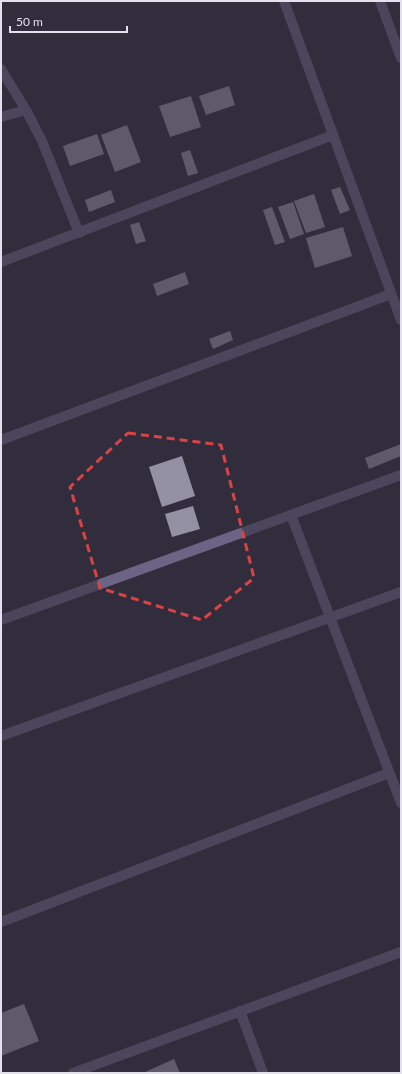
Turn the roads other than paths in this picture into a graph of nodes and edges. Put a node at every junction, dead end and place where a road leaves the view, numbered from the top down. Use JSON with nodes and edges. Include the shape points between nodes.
{"nodes":[{"id":1,"x":284,"y":1,"type":"edge"},
{"id":2,"x":380,"y":1,"type":"edge"},
{"id":3,"x":401,"y":58,"type":"edge"},
{"id":4,"x":1,"y":69,"type":"edge"},
{"id":5,"x":26,"y":110,"type":"junction"},
{"id":6,"x":1,"y":117,"type":"edge"},
{"id":7,"x":333,"y":135,"type":"junction"},
{"id":8,"x":79,"y":233,"type":"junction"},
{"id":9,"x":1,"y":262,"type":"edge"},
{"id":10,"x":391,"y":294,"type":"junction"},
{"id":11,"x":401,"y":320,"type":"edge"},
{"id":12,"x":1,"y":440,"type":"edge"},
{"id":13,"x":401,"y":475,"type":"edge"},
{"id":14,"x":291,"y":515,"type":"junction"},
{"id":15,"x":401,"y":592,"type":"edge"},
{"id":16,"x":330,"y":617,"type":"junction"},
{"id":17,"x":1,"y":620,"type":"edge"},
{"id":18,"x":1,"y":736,"type":"edge"},
{"id":19,"x":389,"y":773,"type":"junction"},
{"id":20,"x":401,"y":804,"type":"edge"},
{"id":21,"x":1,"y":922,"type":"edge"},
{"id":22,"x":401,"y":952,"type":"edge"},
{"id":23,"x":240,"y":1011,"type":"junction"},
{"id":24,"x":93,"y":1069,"type":"edge"},
{"id":25,"x":73,"y":1073,"type":"edge"},
{"id":26,"x":263,"y":1073,"type":"edge"}],
"edges":[{"from":1,"to":7,"type":"street"},
{"from":2,"to":3,"type":"street"},
{"from":4,"to":5,"type":"street"},
{"from":5,"to":6,"type":"street"},
{"from":5,"to":8,"type":"street","via":[[42,141]]},
{"from":7,"to":8,"type":"street"},
{"from":7,"to":10,"type":"street"},
{"from":8,"to":9,"type":"street"},
{"from":10,"to":11,"type":"street"},
{"from":10,"to":12,"type":"street"},
{"from":13,"to":14,"type":"street"},
{"from":14,"to":16,"type":"street"},
{"from":14,"to":17,"type":"street"},
{"from":15,"to":16,"type":"street"},
{"from":16,"to":18,"type":"street"},
{"from":16,"to":19,"type":"street"},
{"from":19,"to":20,"type":"street"},
{"from":19,"to":21,"type":"street"},
{"from":22,"to":23,"type":"street"},
{"from":23,"to":24,"type":"street"},
{"from":23,"to":26,"type":"street"},
{"from":24,"to":25,"type":"street"}]}
